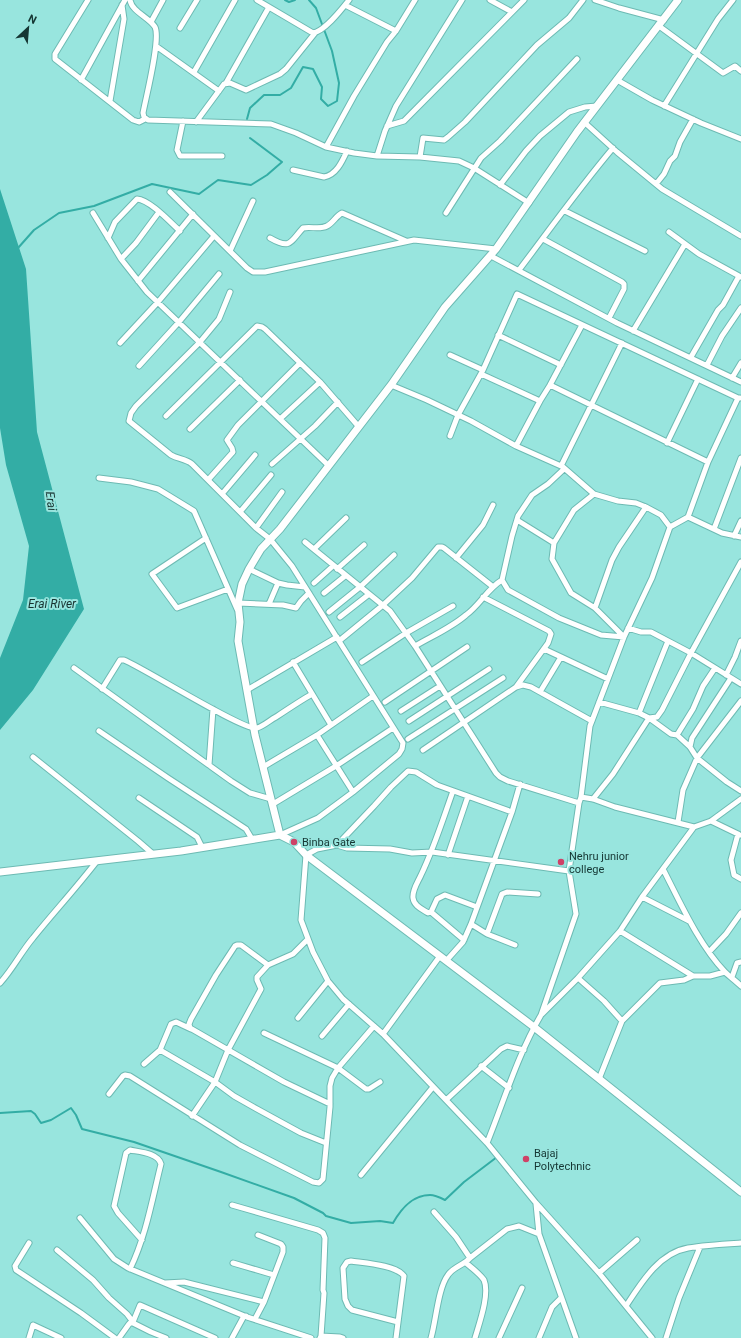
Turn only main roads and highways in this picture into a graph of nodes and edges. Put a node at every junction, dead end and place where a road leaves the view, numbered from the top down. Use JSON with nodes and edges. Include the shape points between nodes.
{"nodes":[{"id":1,"x":678,"y":0,"type":"edge"},
{"id":2,"x":280,"y":835,"type":"junction"},
{"id":3,"x":0,"y":872,"type":"edge"},
{"id":4,"x":741,"y":1192,"type":"edge"}],
"edges":[{"from":1,"to":2,"type":"main road","via":[[584,122],[491,256],[445,307],[391,385],[261,549],[248,569],[238,603],[238,641],[254,728]]},
{"from":2,"to":3,"type":"main road","via":[[152,854]]},
{"from":2,"to":4,"type":"main road","via":[[294,842],[306,855],[534,1027]]}]}
